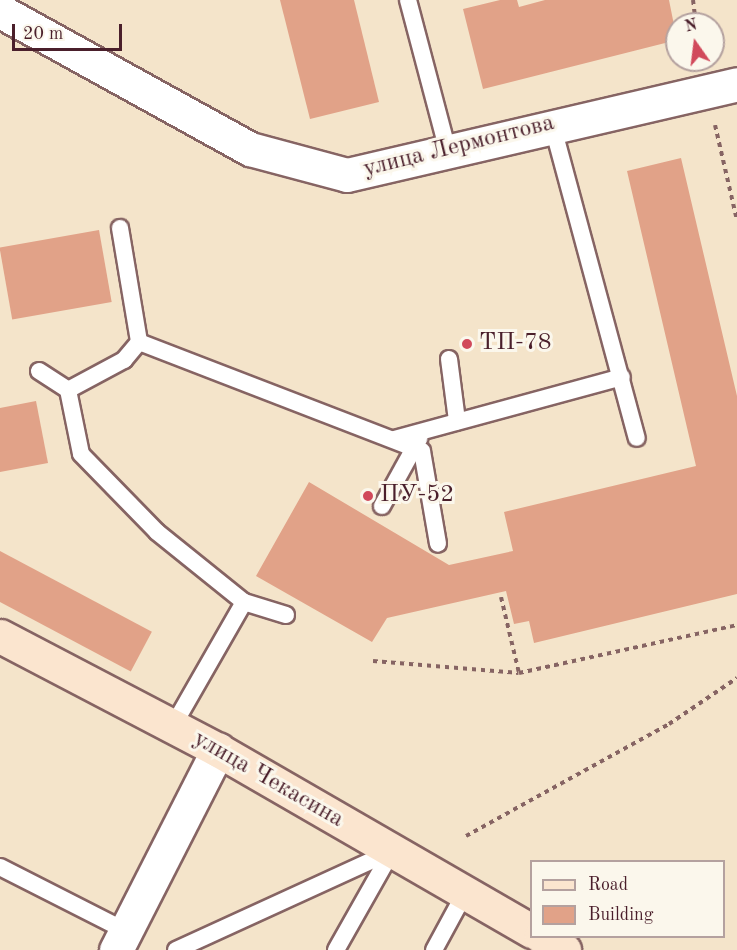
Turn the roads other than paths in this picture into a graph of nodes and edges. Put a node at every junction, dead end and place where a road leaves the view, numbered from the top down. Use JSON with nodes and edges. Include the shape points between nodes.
{"nodes":[{"id":1,"x":408,"y":0,"type":"edge"},
{"id":2,"x":0,"y":10,"type":"edge"},
{"id":3,"x":722,"y":87,"type":"edge"},
{"id":4,"x":552,"y":124,"type":"junction"},
{"id":5,"x":448,"y":151,"type":"junction"},
{"id":6,"x":120,"y":228,"type":"dead end"},
{"id":7,"x":139,"y":342,"type":"junction"},
{"id":8,"x":449,"y":359,"type":"dead end"},
{"id":9,"x":39,"y":371,"type":"dead end"},
{"id":10,"x":622,"y":377,"type":"junction"},
{"id":11,"x":68,"y":390,"type":"junction"},
{"id":12,"x":457,"y":421,"type":"junction"},
{"id":13,"x":432,"y":426,"type":"junction"},
{"id":14,"x":637,"y":438,"type":"dead end"},
{"id":15,"x":394,"y":439,"type":"junction"},
{"id":16,"x":412,"y":447,"type":"junction"},
{"id":17,"x":381,"y":506,"type":"dead end"},
{"id":18,"x":438,"y":544,"type":"dead end"},
{"id":19,"x":244,"y":602,"type":"junction"},
{"id":20,"x":286,"y":615,"type":"dead end"},
{"id":21,"x":0,"y":636,"type":"edge"},
{"id":22,"x":172,"y":726,"type":"junction"},
{"id":23,"x":218,"y":750,"type":"junction"},
{"id":24,"x":392,"y":851,"type":"junction"},
{"id":25,"x":0,"y":867,"type":"edge"},
{"id":26,"x":465,"y":893,"type":"junction"},
{"id":27,"x":530,"y":930,"type":"edge"},
{"id":28,"x":544,"y":938,"type":"edge"},
{"id":29,"x":121,"y":940,"type":"edge"},
{"id":30,"x":176,"y":950,"type":"edge"},
{"id":31,"x":336,"y":950,"type":"edge"},
{"id":32,"x":434,"y":950,"type":"edge"},
{"id":33,"x":564,"y":950,"type":"edge"}],
"edges":[{"from":1,"to":5,"type":"lane"},
{"from":2,"to":5,"type":"street","name":"улица Лермонтова","via":[[250,149],[346,175]]},
{"from":3,"to":4,"type":"street","name":"улица Лермонтова"},
{"from":4,"to":5,"type":"street","name":"улица Лермонтова"},
{"from":4,"to":10,"type":"lane"},
{"from":6,"to":7,"type":"lane"},
{"from":7,"to":11,"type":"lane","via":[[123,360]]},
{"from":7,"to":15,"type":"lane"},
{"from":8,"to":12,"type":"lane"},
{"from":9,"to":11,"type":"lane"},
{"from":10,"to":12,"type":"lane"},
{"from":10,"to":14,"type":"lane"},
{"from":11,"to":19,"type":"lane","via":[[81,454],[157,532]]},
{"from":12,"to":13,"type":"lane"},
{"from":13,"to":15,"type":"lane"},
{"from":13,"to":16,"type":"lane"},
{"from":15,"to":16,"type":"lane"},
{"from":16,"to":17,"type":"lane"},
{"from":16,"to":18,"type":"lane","via":[[422,451]]},
{"from":19,"to":20,"type":"lane"},
{"from":19,"to":22,"type":"lane"},
{"from":21,"to":22,"type":"street","name":"улица Чекасина"},
{"from":22,"to":23,"type":"street","name":"улица Чекасина"},
{"from":23,"to":24,"type":"street","name":"улица Чекасина"},
{"from":23,"to":29,"type":"street"},
{"from":24,"to":26,"type":"street","name":"улица Чекасина"},
{"from":24,"to":30,"type":"lane"},
{"from":24,"to":31,"type":"lane"},
{"from":25,"to":29,"type":"lane"},
{"from":26,"to":27,"type":"street","name":"улица Чекасина"},
{"from":26,"to":32,"type":"lane"},
{"from":28,"to":33,"type":"street"}]}
